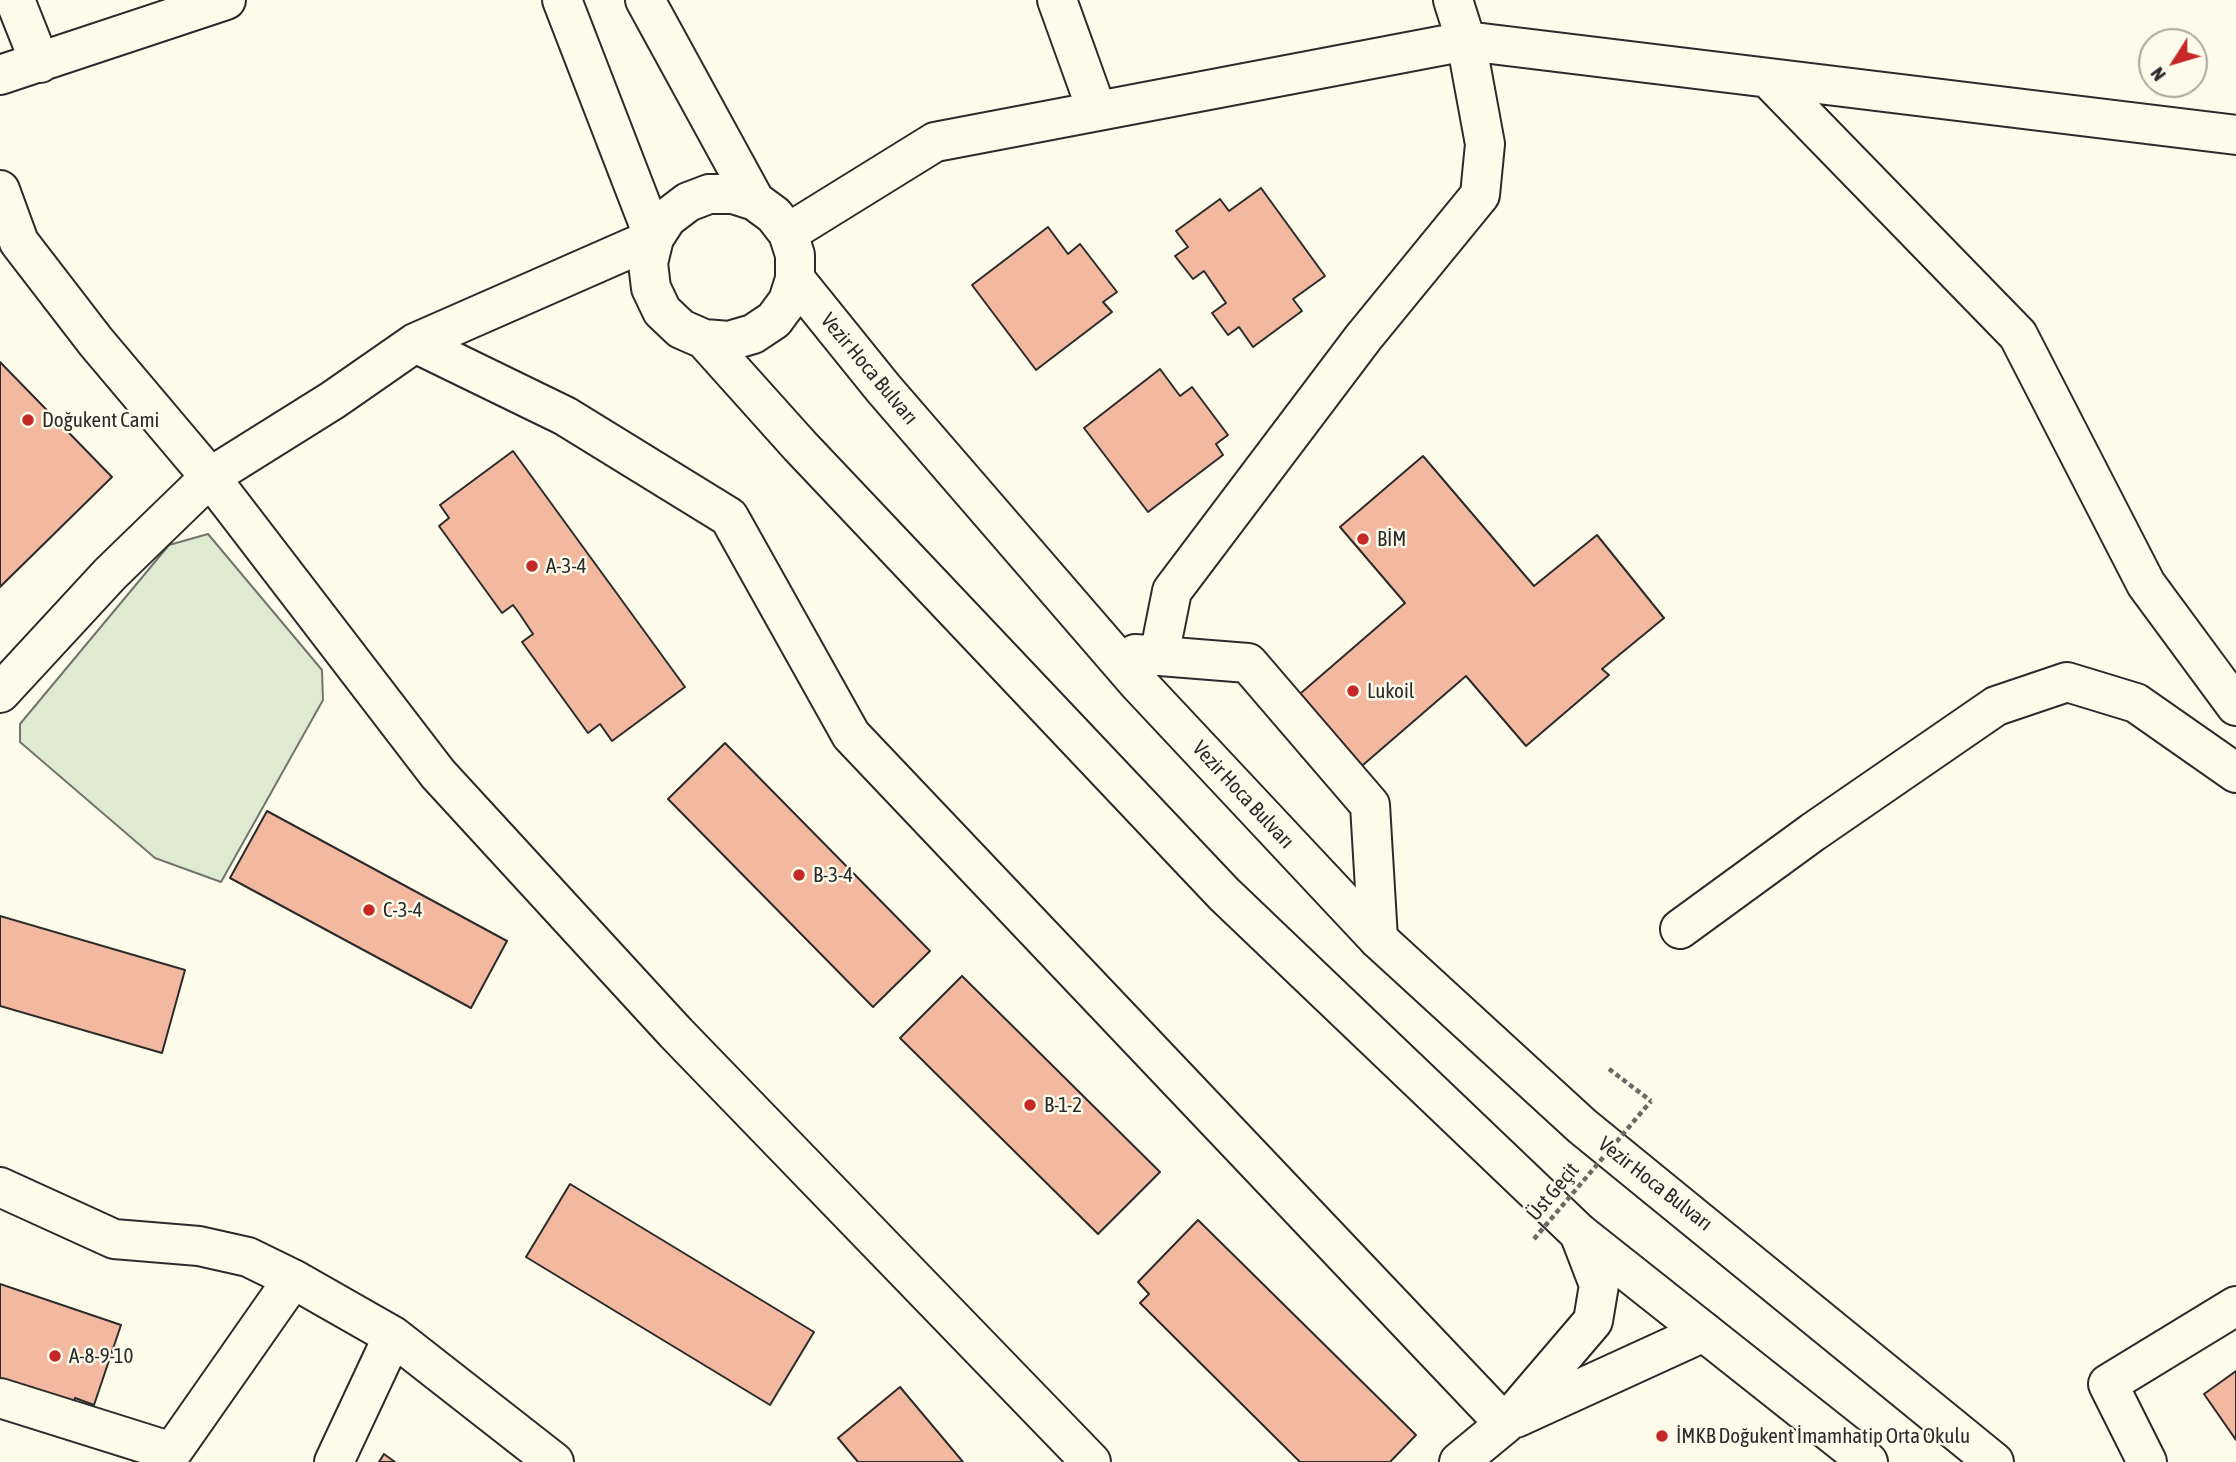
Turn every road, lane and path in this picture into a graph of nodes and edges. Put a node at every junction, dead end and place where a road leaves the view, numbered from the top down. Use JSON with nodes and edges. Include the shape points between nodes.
{"nodes":[{"id":1,"x":15,"y":0,"type":"edge"},
{"id":2,"x":226,"y":0,"type":"edge"},
{"id":3,"x":562,"y":0,"type":"edge"},
{"id":4,"x":645,"y":0,"type":"edge"},
{"id":5,"x":1057,"y":0,"type":"edge"},
{"id":6,"x":1453,"y":0,"type":"edge"},
{"id":7,"x":1466,"y":41,"type":"junction"},
{"id":8,"x":40,"y":64,"type":"junction"},
{"id":9,"x":0,"y":75,"type":"edge"},
{"id":10,"x":1768,"y":78,"type":"junction"},
{"id":11,"x":1097,"y":111,"type":"junction"},
{"id":12,"x":2236,"y":135,"type":"edge"},
{"id":13,"x":0,"y":190,"type":"edge"},
{"id":14,"x":755,"y":201,"type":"junction"},
{"id":15,"x":788,"y":233,"type":"junction"},
{"id":16,"x":654,"y":238,"type":"junction"},
{"id":17,"x":795,"y":279,"type":"junction"},
{"id":18,"x":704,"y":339,"type":"junction"},
{"id":19,"x":415,"y":343,"type":"junction"},
{"id":20,"x":210,"y":477,"type":"junction"},
{"id":21,"x":1113,"y":652,"type":"junction"},
{"id":22,"x":1159,"y":656,"type":"junction"},
{"id":23,"x":0,"y":693,"type":"edge"},
{"id":24,"x":2236,"y":706,"type":"edge"},
{"id":25,"x":2236,"y":773,"type":"edge"},
{"id":26,"x":1680,"y":929,"type":"dead end"},
{"id":27,"x":1378,"y":939,"type":"junction"},
{"id":28,"x":1609,"y":1069,"type":"dead end"},
{"id":29,"x":0,"y":1186,"type":"edge"},
{"id":30,"x":1579,"y":1233,"type":"junction"},
{"id":31,"x":1534,"y":1239,"type":"dead end"},
{"id":32,"x":293,"y":1279,"type":"junction"},
{"id":33,"x":2236,"y":1306,"type":"edge"},
{"id":34,"x":1704,"y":1332,"type":"junction"},
{"id":35,"x":393,"y":1336,"type":"junction"},
{"id":36,"x":0,"y":1398,"type":"edge"},
{"id":37,"x":1505,"y":1423,"type":"junction"},
{"id":38,"x":334,"y":1462,"type":"edge"},
{"id":39,"x":554,"y":1462,"type":"edge"},
{"id":40,"x":1091,"y":1462,"type":"edge"},
{"id":41,"x":1459,"y":1462,"type":"edge"},
{"id":42,"x":1868,"y":1462,"type":"edge"},
{"id":43,"x":1994,"y":1462,"type":"edge"},
{"id":44,"x":2147,"y":1462,"type":"edge"}],
"edges":[{"from":1,"to":8,"type":"street"},
{"from":2,"to":8,"type":"street"},
{"from":3,"to":16,"type":"street"},
{"from":4,"to":14,"type":"street"},
{"from":5,"to":11,"type":"street"},
{"from":6,"to":7,"type":"street"},
{"from":7,"to":10,"type":"street"},
{"from":7,"to":11,"type":"street"},
{"from":7,"to":22,"type":"street","via":[[1485,144],[1480,195],[1363,338],[1172,591]]},
{"from":8,"to":9,"type":"street"},
{"from":10,"to":12,"type":"street"},
{"from":10,"to":24,"type":"street","via":[[2018,335],[2146,584]]},
{"from":11,"to":15,"type":"street","via":[[935,142]]},
{"from":13,"to":20,"type":"street","via":[[19,242]]},
{"from":14,"to":15,"type":"street"},
{"from":14,"to":16,"type":"street","via":[[733,194],[709,194],[667,218]]},
{"from":15,"to":17,"type":"street"},
{"from":16,"to":18,"type":"street","via":[[648,263],[651,288],[663,311],[681,329]]},
{"from":16,"to":19,"type":"street"},
{"from":17,"to":18,"type":"street","via":[[788,301],[774,320],[754,334],[729,341]]},
{"from":17,"to":21,"type":"street","name":"Vezir Hoca Bulvarı","via":[[883,388]]},
{"from":18,"to":30,"type":"street","via":[[1224,894]]},
{"from":19,"to":20,"type":"street"},
{"from":19,"to":37,"type":"street","via":[[565,416],[729,517],[851,735]]},
{"from":20,"to":23,"type":"street","via":[[110,574]]},
{"from":20,"to":40,"type":"street","via":[[438,774],[676,1033]]},
{"from":21,"to":22,"type":"street"},
{"from":21,"to":27,"type":"street","name":"Vezir Hoca Bulvarı"},
{"from":22,"to":27,"type":"street","via":[[1248,663],[1370,805]]},
{"from":25,"to":26,"type":"street","via":[[2136,703],[2067,682],[1996,706]]},
{"from":27,"to":43,"type":"street","name":"Vezir Hoca Bulvarı","via":[[1582,1126]]},
{"from":28,"to":31,"type":"path","name":"Üst Geçit","bridge":true,"via":[[1651,1101]]},
{"from":29,"to":32,"type":"street","via":[[114,1239],[236,1254]]},
{"from":30,"to":34,"type":"street"},
{"from":30,"to":37,"type":"street","via":[[1600,1284],[1593,1321]]},
{"from":32,"to":35,"type":"street"},
{"from":32,"to":36,"type":"street","via":[[172,1452]]},
{"from":33,"to":44,"type":"street","via":[[2108,1384]]},
{"from":34,"to":37,"type":"street"},
{"from":34,"to":42,"type":"street"},
{"from":35,"to":38,"type":"street"},
{"from":35,"to":39,"type":"street"},
{"from":37,"to":41,"type":"street"}]}
